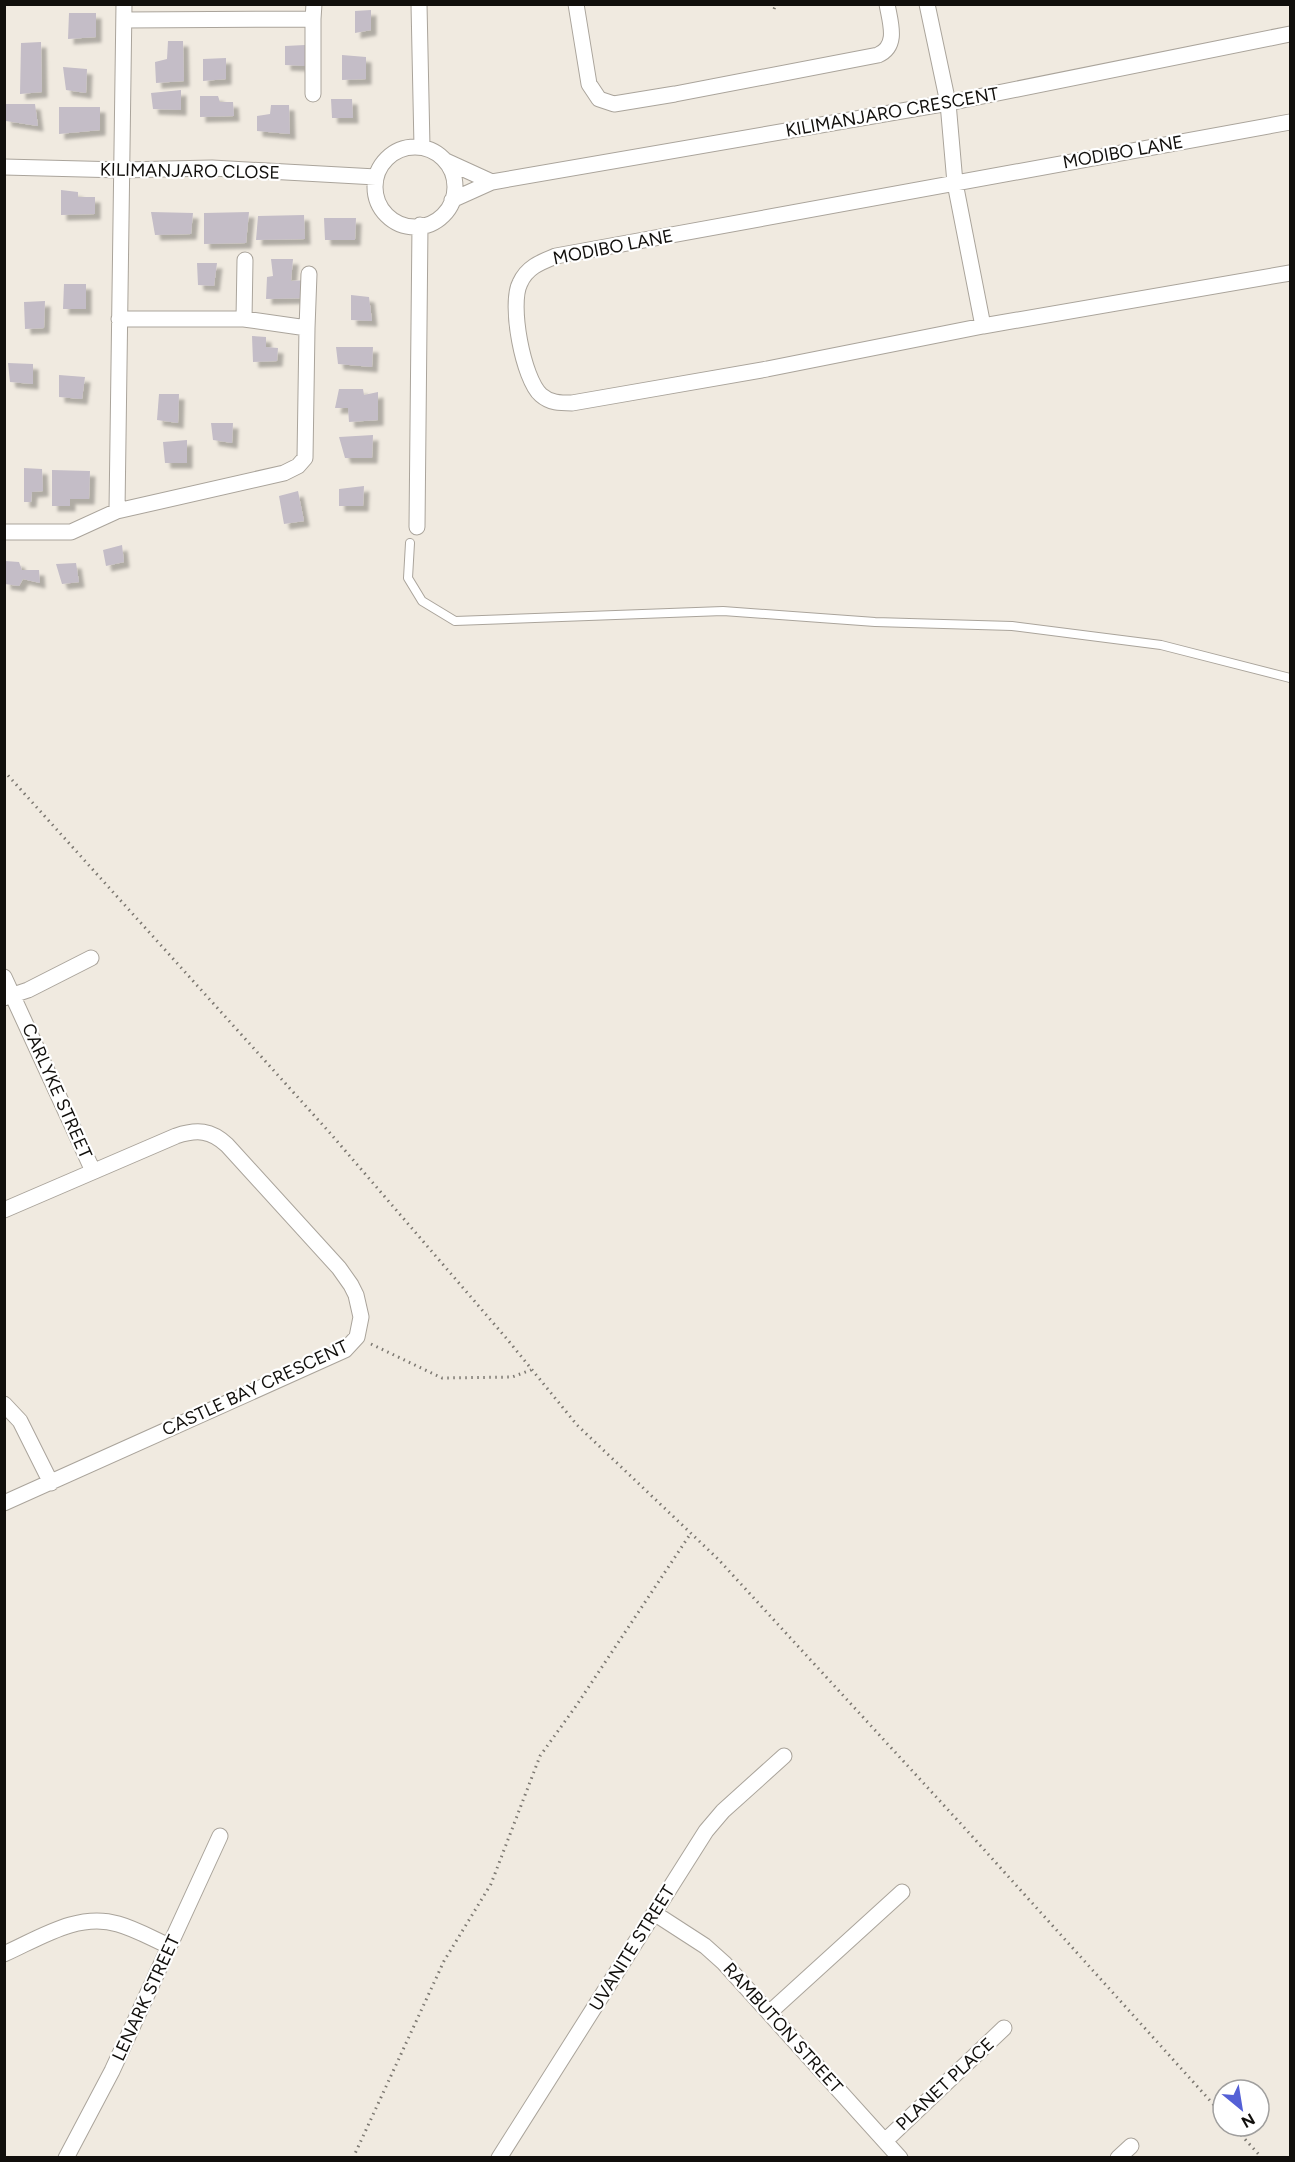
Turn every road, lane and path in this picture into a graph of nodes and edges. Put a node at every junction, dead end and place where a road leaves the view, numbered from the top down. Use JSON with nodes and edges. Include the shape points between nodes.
{"nodes":[{"id":1,"x":419,"y":4,"type":"edge"},
{"id":2,"x":576,"y":4,"type":"edge"},
{"id":3,"x":776,"y":4,"type":"edge"},
{"id":4,"x":886,"y":4,"type":"edge"},
{"id":5,"x":927,"y":4,"type":"edge"},
{"id":6,"x":774,"y":9,"type":"dead end"},
{"id":7,"x":124,"y":12,"type":"edge"},
{"id":8,"x":313,"y":12,"type":"edge"},
{"id":9,"x":1290,"y":34,"type":"edge"},
{"id":10,"x":313,"y":94,"type":"dead end"},
{"id":11,"x":948,"y":103,"type":"junction"},
{"id":12,"x":1290,"y":122,"type":"edge"},
{"id":13,"x":422,"y":147,"type":"junction"},
{"id":14,"x":446,"y":161,"type":"junction"},
{"id":15,"x":4,"y":167,"type":"edge"},
{"id":16,"x":122,"y":170,"type":"junction"},
{"id":17,"x":376,"y":177,"type":"junction"},
{"id":18,"x":492,"y":182,"type":"junction"},
{"id":19,"x":955,"y":183,"type":"junction"},
{"id":20,"x":452,"y":200,"type":"junction"},
{"id":21,"x":420,"y":225,"type":"junction"},
{"id":22,"x":245,"y":260,"type":"dead end"},
{"id":23,"x":1290,"y":273,"type":"edge"},
{"id":24,"x":309,"y":274,"type":"dead end"},
{"id":25,"x":119,"y":319,"type":"junction"},
{"id":26,"x":244,"y":319,"type":"junction"},
{"id":27,"x":983,"y":326,"type":"junction"},
{"id":28,"x":308,"y":328,"type":"junction"},
{"id":29,"x":117,"y":511,"type":"junction"},
{"id":30,"x":417,"y":527,"type":"dead end"},
{"id":31,"x":4,"y":532,"type":"edge"},
{"id":32,"x":410,"y":543,"type":"dead end"},
{"id":33,"x":1290,"y":678,"type":"edge"},
{"id":34,"x":4,"y":771,"type":"edge"},
{"id":35,"x":91,"y":958,"type":"dead end"},
{"id":36,"x":4,"y":977,"type":"edge"},
{"id":37,"x":9,"y":997,"type":"edge"},
{"id":38,"x":93,"y":1171,"type":"junction"},
{"id":39,"x":4,"y":1210,"type":"edge"},
{"id":40,"x":357,"y":1337,"type":"junction"},
{"id":41,"x":531,"y":1370,"type":"junction"},
{"id":42,"x":4,"y":1404,"type":"edge"},
{"id":43,"x":51,"y":1483,"type":"junction"},
{"id":44,"x":4,"y":1503,"type":"edge"},
{"id":45,"x":691,"y":1533,"type":"junction"},
{"id":46,"x":784,"y":1756,"type":"dead end"},
{"id":47,"x":220,"y":1836,"type":"dead end"},
{"id":48,"x":902,"y":1892,"type":"dead end"},
{"id":49,"x":654,"y":1913,"type":"junction"},
{"id":50,"x":169,"y":1947,"type":"junction"},
{"id":51,"x":4,"y":1954,"type":"edge"},
{"id":52,"x":770,"y":2013,"type":"junction"},
{"id":53,"x":1004,"y":2028,"type":"dead end"},
{"id":54,"x":1211,"y":2102,"type":"edge"},
{"id":55,"x":1244,"y":2138,"type":"edge"},
{"id":56,"x":885,"y":2141,"type":"junction"},
{"id":57,"x":1131,"y":2146,"type":"dead end"},
{"id":58,"x":66,"y":2157,"type":"edge"},
{"id":59,"x":353,"y":2157,"type":"edge"},
{"id":60,"x":499,"y":2157,"type":"edge"},
{"id":61,"x":900,"y":2157,"type":"edge"},
{"id":62,"x":1118,"y":2157,"type":"edge"},
{"id":63,"x":1262,"y":2157,"type":"edge"}],
"edges":[{"from":1,"to":13,"type":"street"},
{"from":2,"to":4,"type":"street","via":[[589,84],[599,99],[614,104],[878,55],[891,41]]},
{"from":3,"to":6,"type":"path"},
{"from":5,"to":11,"type":"street"},
{"from":7,"to":8,"type":"street"},
{"from":7,"to":16,"type":"street"},
{"from":8,"to":10,"type":"street"},
{"from":9,"to":11,"type":"street","name":"KILIMANJARO CRESCENT"},
{"from":11,"to":18,"type":"street","name":"KILIMANJARO CRESCENT"},
{"from":11,"to":19,"type":"street"},
{"from":12,"to":19,"type":"street","name":"MODIBO LANE"},
{"from":13,"to":14,"type":"street"},
{"from":13,"to":17,"type":"street","via":[[408,147],[391,155]]},
{"from":14,"to":18,"type":"street"},
{"from":14,"to":20,"type":"street","via":[[455,186]]},
{"from":15,"to":16,"type":"street","name":"KILIMANJARO CLOSE"},
{"from":16,"to":17,"type":"street","name":"KILIMANJARO CLOSE","via":[[212,168]]},
{"from":16,"to":25,"type":"street"},
{"from":17,"to":21,"type":"street","via":[[379,206],[388,216],[400,224]]},
{"from":18,"to":20,"type":"street","name":"KILIMANJARO CRESCENT"},
{"from":19,"to":27,"type":"street"},
{"from":19,"to":27,"type":"street","name":"MODIBO LANE","via":[[542,261],[527,271],[516,297],[525,363],[540,394],[557,403],[572,403]]},
{"from":20,"to":21,"type":"street","via":[[439,218]]},
{"from":21,"to":30,"type":"street"},
{"from":22,"to":26,"type":"street"},
{"from":23,"to":27,"type":"street","name":"MODIBO LANE"},
{"from":24,"to":28,"type":"street"},
{"from":25,"to":26,"type":"street"},
{"from":25,"to":29,"type":"street"},
{"from":26,"to":28,"type":"street"},
{"from":28,"to":29,"type":"street","via":[[306,453],[302,462],[267,478]]},
{"from":29,"to":31,"type":"street","via":[[71,532]]},
{"from":32,"to":33,"type":"lane","via":[[408,578],[422,601],[455,621],[723,610],[875,622],[1012,626],[1161,645]]},
{"from":34,"to":41,"type":"path","via":[[330,1133]]},
{"from":35,"to":37,"type":"street"},
{"from":36,"to":37,"type":"street","name":"CARLYKE STREET"},
{"from":37,"to":38,"type":"street","name":"CARLYKE STREET"},
{"from":38,"to":39,"type":"street","name":"CASTLE BAY CRESCENT"},
{"from":38,"to":40,"type":"street","name":"CASTLE BAY CRESCENT","via":[[183,1133],[198,1130],[215,1135],[346,1276],[362,1317]]},
{"from":40,"to":41,"type":"path","via":[[436,1377],[505,1378]]},
{"from":40,"to":43,"type":"street","name":"CASTLE BAY CRESCENT","via":[[345,1350]]},
{"from":41,"to":45,"type":"path","via":[[577,1425]]},
{"from":42,"to":43,"type":"street","via":[[20,1421]]},
{"from":43,"to":44,"type":"street","name":"CASTLE BAY CRESCENT"},
{"from":45,"to":54,"type":"path","via":[[773,1618]]},
{"from":45,"to":59,"type":"path","via":[[540,1756],[491,1884],[444,1961]]},
{"from":46,"to":49,"type":"street","name":"UVANITE STREET","via":[[712,1822]]},
{"from":47,"to":50,"type":"street","name":"LENARK STREET"},
{"from":48,"to":52,"type":"street"},
{"from":49,"to":52,"type":"street","name":"RAMBUTON STREET","via":[[713,1952]]},
{"from":49,"to":60,"type":"street","name":"UVANITE STREET"},
{"from":50,"to":51,"type":"street","via":[[124,1925],[89,1921],[65,1927]]},
{"from":50,"to":58,"type":"street","name":"LENARK STREET","via":[[103,2091]]},
{"from":52,"to":56,"type":"street","name":"RAMBUTON STREET"},
{"from":53,"to":56,"type":"street","name":"PLANET PLACE"},
{"from":55,"to":63,"type":"path"},
{"from":56,"to":61,"type":"street","name":"RAMBUTON STREET"},
{"from":57,"to":62,"type":"street"}]}
